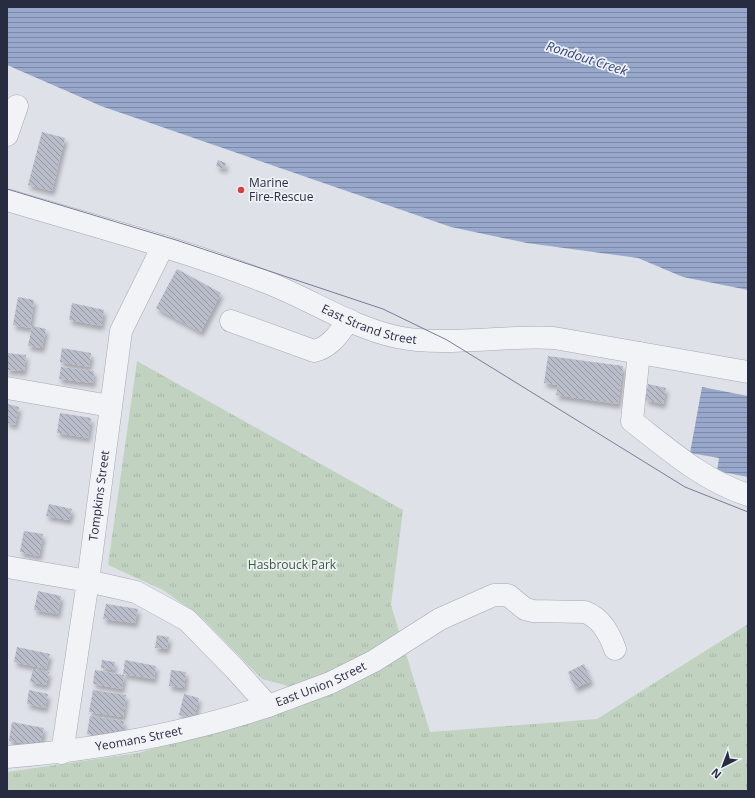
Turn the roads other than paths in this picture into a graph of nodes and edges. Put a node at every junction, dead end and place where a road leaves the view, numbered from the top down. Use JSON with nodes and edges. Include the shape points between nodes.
{"nodes":[{"id":1,"x":17,"y":106,"type":"dead end"},
{"id":2,"x":7,"y":136,"type":"edge"},
{"id":3,"x":7,"y":200,"type":"edge"},
{"id":4,"x":163,"y":246,"type":"junction"},
{"id":5,"x":349,"y":320,"type":"junction"},
{"id":6,"x":232,"y":321,"type":"dead end"},
{"id":7,"x":639,"y":353,"type":"junction"},
{"id":8,"x":748,"y":372,"type":"edge"},
{"id":9,"x":7,"y":388,"type":"edge"},
{"id":10,"x":110,"y":406,"type":"junction"},
{"id":11,"x":748,"y":495,"type":"edge"},
{"id":12,"x":7,"y":568,"type":"edge"},
{"id":13,"x":88,"y":581,"type":"junction"},
{"id":14,"x":615,"y":649,"type":"dead end"},
{"id":15,"x":268,"y":706,"type":"junction"},
{"id":16,"x":62,"y":753,"type":"junction"},
{"id":17,"x":7,"y":758,"type":"edge"}],
"edges":[{"from":1,"to":2,"type":"street"},
{"from":3,"to":4,"type":"street","name":"East Strand Street"},
{"from":4,"to":5,"type":"street","name":"East Strand Street","via":[[267,282]]},
{"from":4,"to":10,"type":"street","name":"Tompkins Street","via":[[121,331]]},
{"from":5,"to":6,"type":"street","via":[[323,349],[314,350]]},
{"from":5,"to":7,"type":"street","name":"East Strand Street","via":[[397,337],[447,340],[532,336]]},
{"from":7,"to":8,"type":"street","name":"East Strand Street"},
{"from":7,"to":11,"type":"street","via":[[632,421],[685,463]]},
{"from":9,"to":10,"type":"street"},
{"from":10,"to":13,"type":"street","name":"Tompkins Street"},
{"from":12,"to":13,"type":"street","name":"East Union Street"},
{"from":13,"to":15,"type":"street","name":"East Union Street","via":[[136,592],[187,620]]},
{"from":13,"to":16,"type":"street","name":"Tompkins Street"},
{"from":14,"to":15,"type":"street","name":"East Union Street","via":[[602,623],[592,614],[533,611],[525,609],[508,596],[494,595],[440,619],[374,661],[330,683]]},
{"from":15,"to":16,"type":"street","name":"Yeomans Street","via":[[180,730]]},
{"from":16,"to":17,"type":"street","name":"Yeomans Street"}]}
